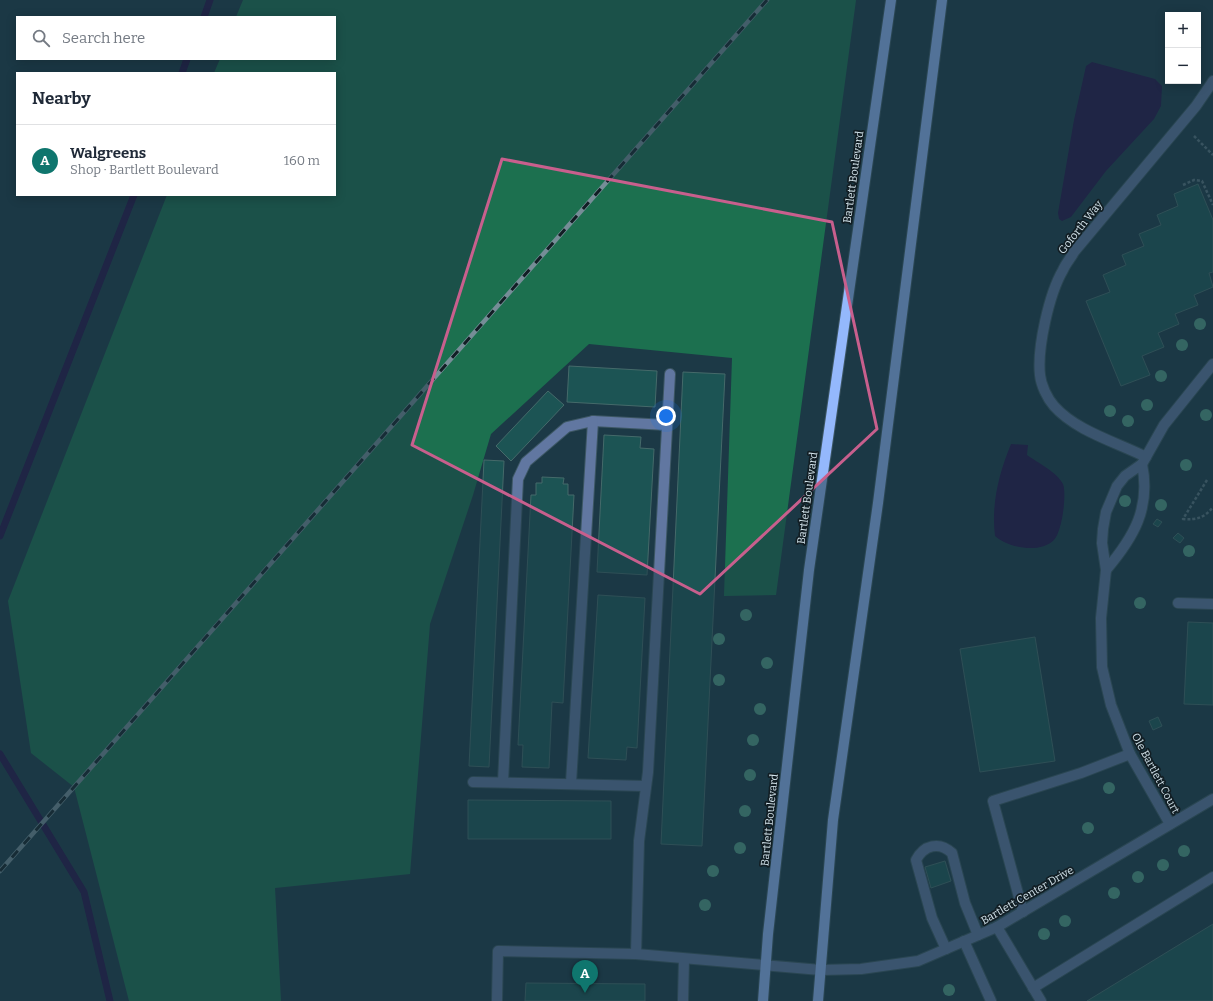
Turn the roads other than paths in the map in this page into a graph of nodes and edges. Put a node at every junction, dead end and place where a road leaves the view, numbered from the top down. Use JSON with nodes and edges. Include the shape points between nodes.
{"nodes":[{"id":1,"x":890,"y":0,"type":"edge"},
{"id":2,"x":942,"y":0,"type":"edge"},
{"id":3,"x":1213,"y":81,"type":"edge"},
{"id":4,"x":1213,"y":364,"type":"edge"},
{"id":5,"x":670,"y":374,"type":"dead end"},
{"id":6,"x":593,"y":421,"type":"junction"},
{"id":7,"x":667,"y":425,"type":"junction"},
{"id":8,"x":1144,"y":460,"type":"junction"},
{"id":9,"x":1106,"y":570,"type":"junction"},
{"id":10,"x":1178,"y":603,"type":"dead end"},
{"id":11,"x":1213,"y":604,"type":"edge"},
{"id":12,"x":1130,"y":754,"type":"junction"},
{"id":13,"x":473,"y":782,"type":"dead end"},
{"id":14,"x":503,"y":782,"type":"junction"},
{"id":15,"x":571,"y":783,"type":"junction"},
{"id":16,"x":646,"y":786,"type":"junction"},
{"id":17,"x":1213,"y":799,"type":"edge"},
{"id":18,"x":1170,"y":824,"type":"junction"},
{"id":19,"x":1213,"y":877,"type":"edge"},
{"id":20,"x":1023,"y":912,"type":"junction"},
{"id":21,"x":997,"y":927,"type":"junction"},
{"id":22,"x":978,"y":935,"type":"junction"},
{"id":23,"x":964,"y":941,"type":"junction"},
{"id":24,"x":946,"y":949,"type":"junction"},
{"id":25,"x":636,"y":954,"type":"junction"},
{"id":26,"x":684,"y":959,"type":"junction"},
{"id":27,"x":765,"y":966,"type":"junction"},
{"id":28,"x":821,"y":970,"type":"junction"},
{"id":29,"x":1033,"y":988,"type":"junction"},
{"id":30,"x":497,"y":1001,"type":"edge"},
{"id":31,"x":683,"y":1001,"type":"edge"},
{"id":32,"x":763,"y":1001,"type":"edge"},
{"id":33,"x":818,"y":1001,"type":"edge"},
{"id":34,"x":991,"y":1001,"type":"edge"},
{"id":35,"x":1041,"y":1001,"type":"edge"}],
"edges":[{"from":1,"to":27,"type":"main road","name":"Bartlett Boulevard","via":[[809,570]]},
{"from":2,"to":28,"type":"main road","via":[[878,503],[833,820]]},
{"from":3,"to":8,"type":"street","name":"Goforth Way","via":[[1074,252],[1052,295],[1040,352],[1040,377],[1053,406],[1075,423]]},
{"from":4,"to":8,"type":"street","name":"Ole Bartlett Court","via":[[1164,425]]},
{"from":5,"to":7,"type":"street"},
{"from":6,"to":7,"type":"street"},
{"from":6,"to":14,"type":"street","via":[[567,427],[526,462],[518,479]]},
{"from":6,"to":15,"type":"street"},
{"from":7,"to":16,"type":"street"},
{"from":8,"to":9,"type":"street","via":[[1145,496],[1136,528],[1123,550]]},
{"from":8,"to":9,"type":"street","name":"Ole Bartlett Court","via":[[1117,486],[1106,512],[1102,543]]},
{"from":9,"to":12,"type":"street","name":"Ole Bartlett Court","via":[[1101,618],[1102,667],[1111,704]]},
{"from":10,"to":11,"type":"street"},
{"from":12,"to":18,"type":"street","name":"Ole Bartlett Court"},
{"from":12,"to":20,"type":"street","via":[[1081,773],[993,801]]},
{"from":13,"to":14,"type":"street"},
{"from":14,"to":15,"type":"street"},
{"from":15,"to":16,"type":"street"},
{"from":16,"to":25,"type":"street","via":[[639,841]]},
{"from":17,"to":18,"type":"street","name":"Bartlett Center Drive"},
{"from":18,"to":20,"type":"street","name":"Bartlett Center Drive"},
{"from":19,"to":29,"type":"street"},
{"from":20,"to":21,"type":"street","name":"Bartlett Center Drive"},
{"from":21,"to":22,"type":"street","name":"Bartlett Center Drive"},
{"from":21,"to":29,"type":"street"},
{"from":22,"to":23,"type":"street","name":"Bartlett Center Drive"},
{"from":22,"to":24,"type":"street","via":[[965,903],[952,854],[939,846],[927,848],[916,860],[932,918]]},
{"from":23,"to":24,"type":"street","name":"Bartlett Center Drive"},
{"from":23,"to":34,"type":"street"},
{"from":24,"to":28,"type":"street","name":"Bartlett Center Drive","via":[[918,961],[889,966]]},
{"from":25,"to":26,"type":"street","name":"Bartlett Center Drive"},
{"from":25,"to":30,"type":"street","name":"Bartlett Center Drive","via":[[498,951]]},
{"from":26,"to":27,"type":"street","name":"Bartlett Center Drive"},
{"from":26,"to":31,"type":"street"},
{"from":27,"to":28,"type":"street","name":"Bartlett Center Drive"},
{"from":27,"to":32,"type":"main road","name":"Bartlett Boulevard"},
{"from":28,"to":33,"type":"main road"},
{"from":29,"to":35,"type":"street"}]}
